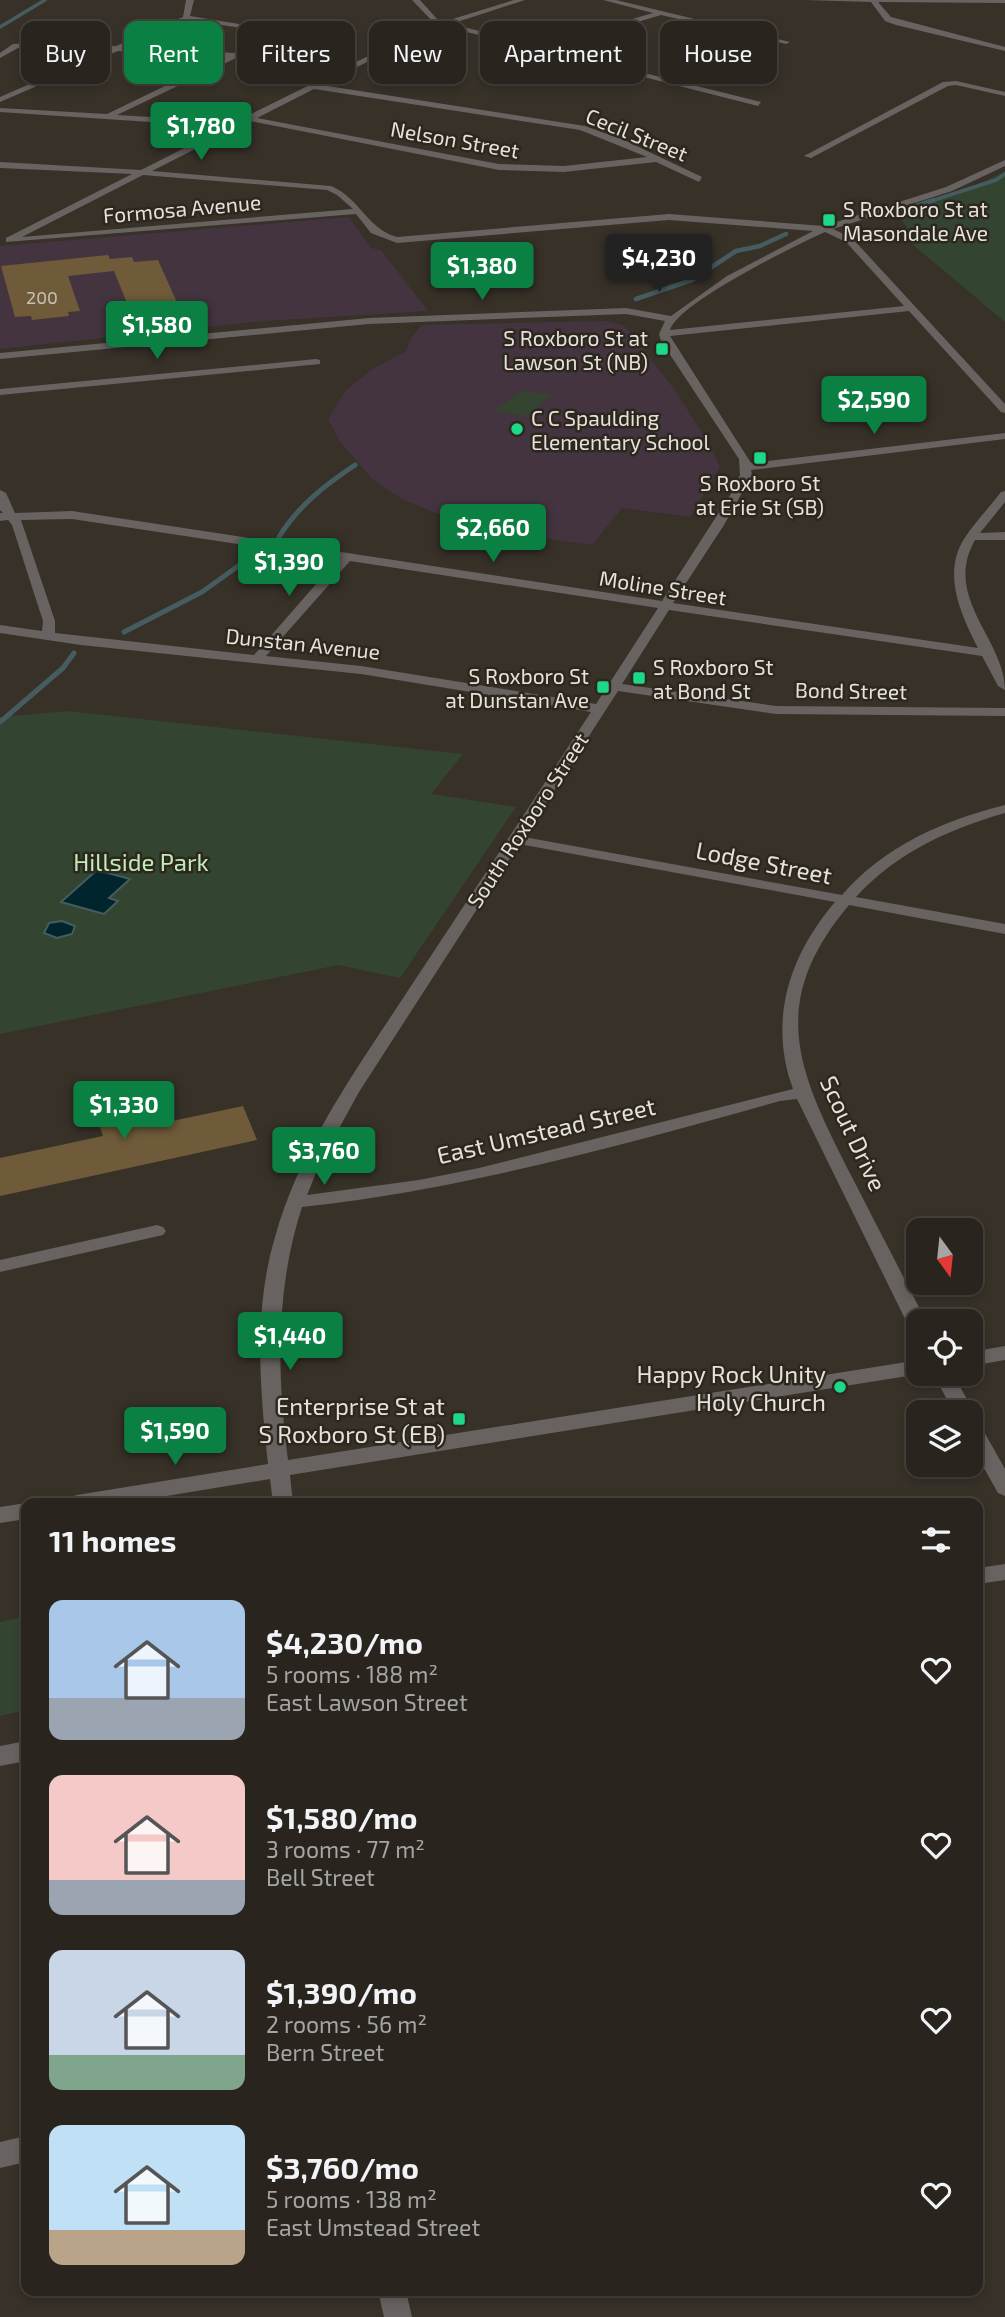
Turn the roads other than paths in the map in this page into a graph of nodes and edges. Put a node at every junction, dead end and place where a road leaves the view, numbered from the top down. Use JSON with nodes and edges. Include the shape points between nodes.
{"nodes":[{"id":1,"x":190,"y":0,"type":"edge"},
{"id":2,"x":416,"y":0,"type":"edge"},
{"id":3,"x":522,"y":0,"type":"edge"},
{"id":4,"x":607,"y":0,"type":"edge"},
{"id":5,"x":809,"y":0,"type":"edge"},
{"id":6,"x":1005,"y":1,"type":"edge"},
{"id":7,"x":874,"y":2,"type":"junction"},
{"id":8,"x":661,"y":13,"type":"junction"},
{"id":9,"x":186,"y":18,"type":"junction"},
{"id":10,"x":435,"y":21,"type":"edge"},
{"id":11,"x":447,"y":21,"type":"edge"},
{"id":12,"x":634,"y":21,"type":"edge"},
{"id":13,"x":786,"y":42,"type":"dead end"},
{"id":14,"x":117,"y":49,"type":"junction"},
{"id":15,"x":1005,"y":49,"type":"edge"},
{"id":16,"x":235,"y":55,"type":"junction"},
{"id":17,"x":0,"y":56,"type":"edge"},
{"id":18,"x":369,"y":58,"type":"edge"},
{"id":19,"x":359,"y":63,"type":"junction"},
{"id":20,"x":646,"y":76,"type":"edge"},
{"id":21,"x":313,"y":86,"type":"junction"},
{"id":22,"x":1005,"y":94,"type":"edge"},
{"id":23,"x":0,"y":100,"type":"edge"},
{"id":24,"x":758,"y":104,"type":"dead end"},
{"id":25,"x":0,"y":110,"type":"edge"},
{"id":26,"x":108,"y":117,"type":"junction"},
{"id":27,"x":250,"y":119,"type":"junction"},
{"id":28,"x":237,"y":125,"type":"junction"},
{"id":29,"x":808,"y":156,"type":"dead end"},
{"id":30,"x":656,"y":159,"type":"junction"},
{"id":31,"x":1005,"y":163,"type":"edge"},
{"id":32,"x":0,"y":166,"type":"edge"},
{"id":33,"x":142,"y":173,"type":"junction"},
{"id":34,"x":699,"y":179,"type":"dead end"},
{"id":35,"x":359,"y":211,"type":"junction"},
{"id":36,"x":823,"y":229,"type":"junction"},
{"id":37,"x":3,"y":240,"type":"edge"},
{"id":38,"x":695,"y":303,"type":"junction"},
{"id":39,"x":909,"y":308,"type":"junction"},
{"id":40,"x":626,"y":311,"type":"junction"},
{"id":41,"x":557,"y":314,"type":"junction"},
{"id":42,"x":668,"y":326,"type":"junction"},
{"id":43,"x":0,"y":356,"type":"edge"},
{"id":44,"x":316,"y":362,"type":"dead end"},
{"id":45,"x":0,"y":392,"type":"edge"},
{"id":46,"x":1005,"y":410,"type":"edge"},
{"id":47,"x":1005,"y":436,"type":"edge"},
{"id":48,"x":747,"y":467,"type":"junction"},
{"id":49,"x":0,"y":493,"type":"edge"},
{"id":50,"x":1005,"y":494,"type":"edge"},
{"id":51,"x":5,"y":517,"type":"edge"},
{"id":52,"x":1005,"y":536,"type":"edge"},
{"id":53,"x":972,"y":537,"type":"junction"},
{"id":54,"x":346,"y":558,"type":"junction"},
{"id":55,"x":664,"y":607,"type":"junction"},
{"id":56,"x":0,"y":629,"type":"edge"},
{"id":57,"x":48,"y":636,"type":"junction"},
{"id":58,"x":988,"y":652,"type":"junction"},
{"id":59,"x":257,"y":659,"type":"junction"},
{"id":60,"x":1005,"y":686,"type":"edge"},
{"id":61,"x":615,"y":687,"type":"junction"},
{"id":62,"x":600,"y":709,"type":"junction"},
{"id":63,"x":1005,"y":712,"type":"edge"},
{"id":64,"x":1005,"y":809,"type":"edge"},
{"id":65,"x":514,"y":839,"type":"junction"},
{"id":66,"x":844,"y":900,"type":"junction"},
{"id":67,"x":1005,"y":929,"type":"edge"},
{"id":68,"x":803,"y":1093,"type":"junction"},
{"id":69,"x":296,"y":1202,"type":"junction"},
{"id":70,"x":157,"y":1231,"type":"dead end"},
{"id":71,"x":0,"y":1266,"type":"edge"},
{"id":72,"x":910,"y":1309,"type":"edge"},
{"id":73,"x":1005,"y":1353,"type":"edge"},
{"id":74,"x":983,"y":1357,"type":"edge"},
{"id":75,"x":906,"y":1369,"type":"edge"},
{"id":76,"x":983,"y":1448,"type":"edge"},
{"id":77,"x":279,"y":1470,"type":"junction"},
{"id":78,"x":1005,"y":1488,"type":"edge"},
{"id":79,"x":108,"y":1498,"type":"edge"},
{"id":80,"x":283,"y":1498,"type":"edge"},
{"id":81,"x":21,"y":1512,"type":"edge"},
{"id":82,"x":0,"y":1515,"type":"edge"},
{"id":83,"x":1005,"y":1572,"type":"edge"},
{"id":84,"x":983,"y":1575,"type":"edge"},
{"id":85,"x":21,"y":1752,"type":"edge"},
{"id":86,"x":0,"y":1756,"type":"edge"},
{"id":87,"x":21,"y":2149,"type":"edge"},
{"id":88,"x":0,"y":2155,"type":"edge"},
{"id":89,"x":393,"y":2296,"type":"edge"},
{"id":90,"x":398,"y":2317,"type":"edge"}],
"edges":[{"from":1,"to":9,"type":"street"},
{"from":2,"to":10,"type":"street"},
{"from":3,"to":11,"type":"street"},
{"from":4,"to":8,"type":"street"},
{"from":5,"to":7,"type":"street"},
{"from":6,"to":7,"type":"street"},
{"from":7,"to":15,"type":"street","via":[[888,19],[899,23]]},
{"from":8,"to":12,"type":"street"},
{"from":8,"to":13,"type":"street"},
{"from":9,"to":14,"type":"street"},
{"from":9,"to":16,"type":"street","via":[[284,32]]},
{"from":14,"to":16,"type":"street"},
{"from":14,"to":17,"type":"street","via":[[41,44],[16,46]]},
{"from":14,"to":23,"type":"street"},
{"from":16,"to":19,"type":"street"},
{"from":16,"to":26,"type":"street"},
{"from":18,"to":19,"type":"street"},
{"from":19,"to":21,"type":"street"},
{"from":20,"to":24,"type":"street"},
{"from":21,"to":27,"type":"street"},
{"from":21,"to":30,"type":"street","name":"Cecil Street","via":[[565,124]]},
{"from":22,"to":29,"type":"street","via":[[946,84]]},
{"from":25,"to":26,"type":"street"},
{"from":26,"to":28,"type":"street"},
{"from":27,"to":28,"type":"street"},
{"from":27,"to":30,"type":"street","name":"Nelson Street","via":[[499,167],[564,169]]},
{"from":28,"to":33,"type":"street"},
{"from":30,"to":34,"type":"street","name":"Cecil Street"},
{"from":31,"to":36,"type":"street","via":[[965,183]]},
{"from":32,"to":33,"type":"street"},
{"from":33,"to":35,"type":"street","via":[[328,188],[349,197]]},
{"from":33,"to":37,"type":"street"},
{"from":35,"to":36,"type":"street","via":[[381,237],[406,241],[669,217]]},
{"from":35,"to":37,"type":"street","name":"Formosa Avenue"},
{"from":36,"to":38,"type":"street"},
{"from":36,"to":39,"type":"street","via":[[849,240]]},
{"from":38,"to":40,"type":"street"},
{"from":38,"to":42,"type":"street"},
{"from":39,"to":42,"type":"street"},
{"from":39,"to":46,"type":"street"},
{"from":40,"to":41,"type":"street"},
{"from":40,"to":42,"type":"street"},
{"from":41,"to":42,"type":"street","via":[[621,316]]},
{"from":41,"to":43,"type":"street","via":[[334,323]]},
{"from":42,"to":48,"type":"street"},
{"from":44,"to":45,"type":"street"},
{"from":47,"to":48,"type":"street"},
{"from":48,"to":55,"type":"street","name":"South Roxboro Street","via":[[742,483]]},
{"from":49,"to":51,"type":"street"},
{"from":50,"to":53,"type":"street"},
{"from":51,"to":54,"type":"street","name":"Moline Street","via":[[72,515]]},
{"from":51,"to":57,"type":"street","via":[[18,524],[49,621]]},
{"from":52,"to":53,"type":"street"},
{"from":53,"to":58,"type":"street","via":[[963,553],[958,586]]},
{"from":54,"to":55,"type":"street","name":"Moline Street"},
{"from":54,"to":59,"type":"street"},
{"from":55,"to":58,"type":"street","name":"Moline Street"},
{"from":55,"to":61,"type":"street","name":"South Roxboro Street"},
{"from":56,"to":57,"type":"street","name":"Dunstan Avenue"},
{"from":57,"to":59,"type":"street","name":"Dunstan Avenue"},
{"from":58,"to":60,"type":"street"},
{"from":59,"to":62,"type":"street","name":"Dunstan Avenue","via":[[409,677]]},
{"from":61,"to":62,"type":"street","name":"South Roxboro Street"},
{"from":61,"to":63,"type":"street","name":"Bond Street","via":[[776,710]]},
{"from":62,"to":65,"type":"street","name":"South Roxboro Street"},
{"from":64,"to":66,"type":"street","name":"Scout Drive","via":[[960,821],[921,839],[883,863]]},
{"from":65,"to":66,"type":"street","name":"Lodge Street"},
{"from":65,"to":69,"type":"street","name":"South Roxboro Street","via":[[377,1049],[330,1129]]},
{"from":66,"to":67,"type":"street","name":"Lodge Street"},
{"from":66,"to":68,"type":"street","name":"Scout Drive","via":[[803,963],[791,1000],[789,1033]]},
{"from":68,"to":69,"type":"street","name":"East Umstead Street","via":[[505,1168]]},
{"from":68,"to":72,"type":"street","name":"Scout Drive"},
{"from":69,"to":77,"type":"street","name":"South Roxboro Street","via":[[275,1274],[270,1313]]},
{"from":70,"to":71,"type":"street"},
{"from":73,"to":74,"type":"street"},
{"from":75,"to":77,"type":"street"},
{"from":76,"to":78,"type":"street"},
{"from":77,"to":79,"type":"street"},
{"from":77,"to":80,"type":"street","name":"South Roxboro Street"},
{"from":81,"to":82,"type":"street"},
{"from":83,"to":84,"type":"street"},
{"from":85,"to":86,"type":"street"},
{"from":87,"to":88,"type":"street"},
{"from":89,"to":90,"type":"street"}]}
